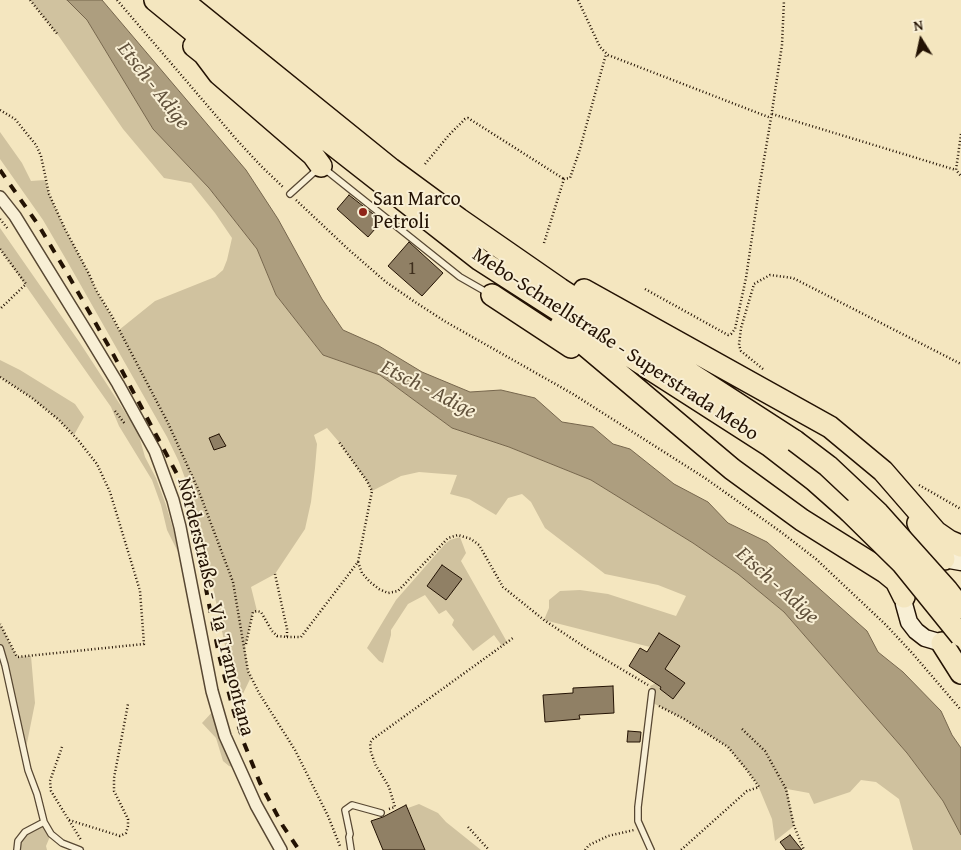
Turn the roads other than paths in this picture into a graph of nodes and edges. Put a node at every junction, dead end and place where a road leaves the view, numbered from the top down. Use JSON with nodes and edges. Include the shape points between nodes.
{"nodes":[{"id":1,"x":144,"y":0,"type":"edge"},
{"id":2,"x":155,"y":0,"type":"edge"},
{"id":3,"x":182,"y":0,"type":"edge"},
{"id":4,"x":321,"y":166,"type":"junction"},
{"id":5,"x":290,"y":194,"type":"road end"},
{"id":6,"x":0,"y":197,"type":"edge"},
{"id":7,"x":459,"y":219,"type":"junction"},
{"id":8,"x":480,"y":260,"type":"junction"},
{"id":9,"x":492,"y":295,"type":"joint"},
{"id":10,"x":718,"y":457,"type":"junction"},
{"id":11,"x":898,"y":488,"type":"junction"},
{"id":12,"x":961,"y":546,"type":"edge"},
{"id":13,"x":952,"y":560,"type":"edge"},
{"id":14,"x":907,"y":589,"type":"joint"},
{"id":15,"x":961,"y":608,"type":"edge"},
{"id":16,"x":952,"y":640,"type":"edge"},
{"id":17,"x":0,"y":648,"type":"edge"},
{"id":18,"x":961,"y":673,"type":"edge"},
{"id":19,"x":651,"y":689,"type":"road end"},
{"id":20,"x":381,"y":813,"type":"road end"},
{"id":21,"x":44,"y":822,"type":"junction"},
{"id":22,"x":17,"y":850,"type":"edge"},
{"id":23,"x":80,"y":850,"type":"edge"},
{"id":24,"x":281,"y":850,"type":"edge"},
{"id":25,"x":352,"y":850,"type":"edge"},
{"id":26,"x":651,"y":850,"type":"edge"}],
"edges":[{"from":1,"to":4,"type":"highway","via":[[204,54],[219,74],[313,154]]},
{"from":2,"to":8,"type":"highway","name":"Mebo-Schnellstraße - Superstrada Mebo"},
{"from":3,"to":7,"type":"highway","name":"Mebo-Schnellstraße - Superstrada Mebo","via":[[391,170]]},
{"from":4,"to":5,"type":"lane"},
{"from":4,"to":9,"type":"lane","via":[[460,277]]},
{"from":6,"to":24,"type":"street","name":"Nörderstraße - Via Tramontana","via":[[94,344],[155,451],[180,527],[216,708],[239,769]]},
{"from":7,"to":11,"type":"highway","via":[[486,226],[564,279],[823,422],[883,471]]},
{"from":7,"to":15,"type":"highway","name":"Mebo-Schnellstraße - Superstrada Mebo","bridge":true,"via":[[828,466],[878,513]]},
{"from":8,"to":10,"type":"highway","via":[[494,278],[566,329]]},
{"from":8,"to":16,"type":"highway","name":"Mebo-Schnellstraße - Superstrada Mebo","bridge":true,"via":[[770,446],[814,480],[902,563]]},
{"from":9,"to":10,"type":"highway","via":[[589,360],[702,452]]},
{"from":10,"to":14,"type":"highway","via":[[802,520]]},
{"from":11,"to":12,"type":"highway","via":[[936,532]]},
{"from":11,"to":13,"type":"highway","via":[[928,543]]},
{"from":14,"to":16,"type":"main road","via":[[905,612],[914,628],[925,638]]},
{"from":16,"to":18,"type":"highway","name":"Mebo-Schnellstraße - Superstrada Mebo"},
{"from":17,"to":21,"type":"lane","via":[[28,770]]},
{"from":19,"to":26,"type":"lane","via":[[638,807],[638,821]]},
{"from":20,"to":25,"type":"lane","via":[[352,805],[345,810]]},
{"from":21,"to":22,"type":"lane","via":[[21,836]]},
{"from":21,"to":23,"type":"lane","via":[[62,843]]}]}
